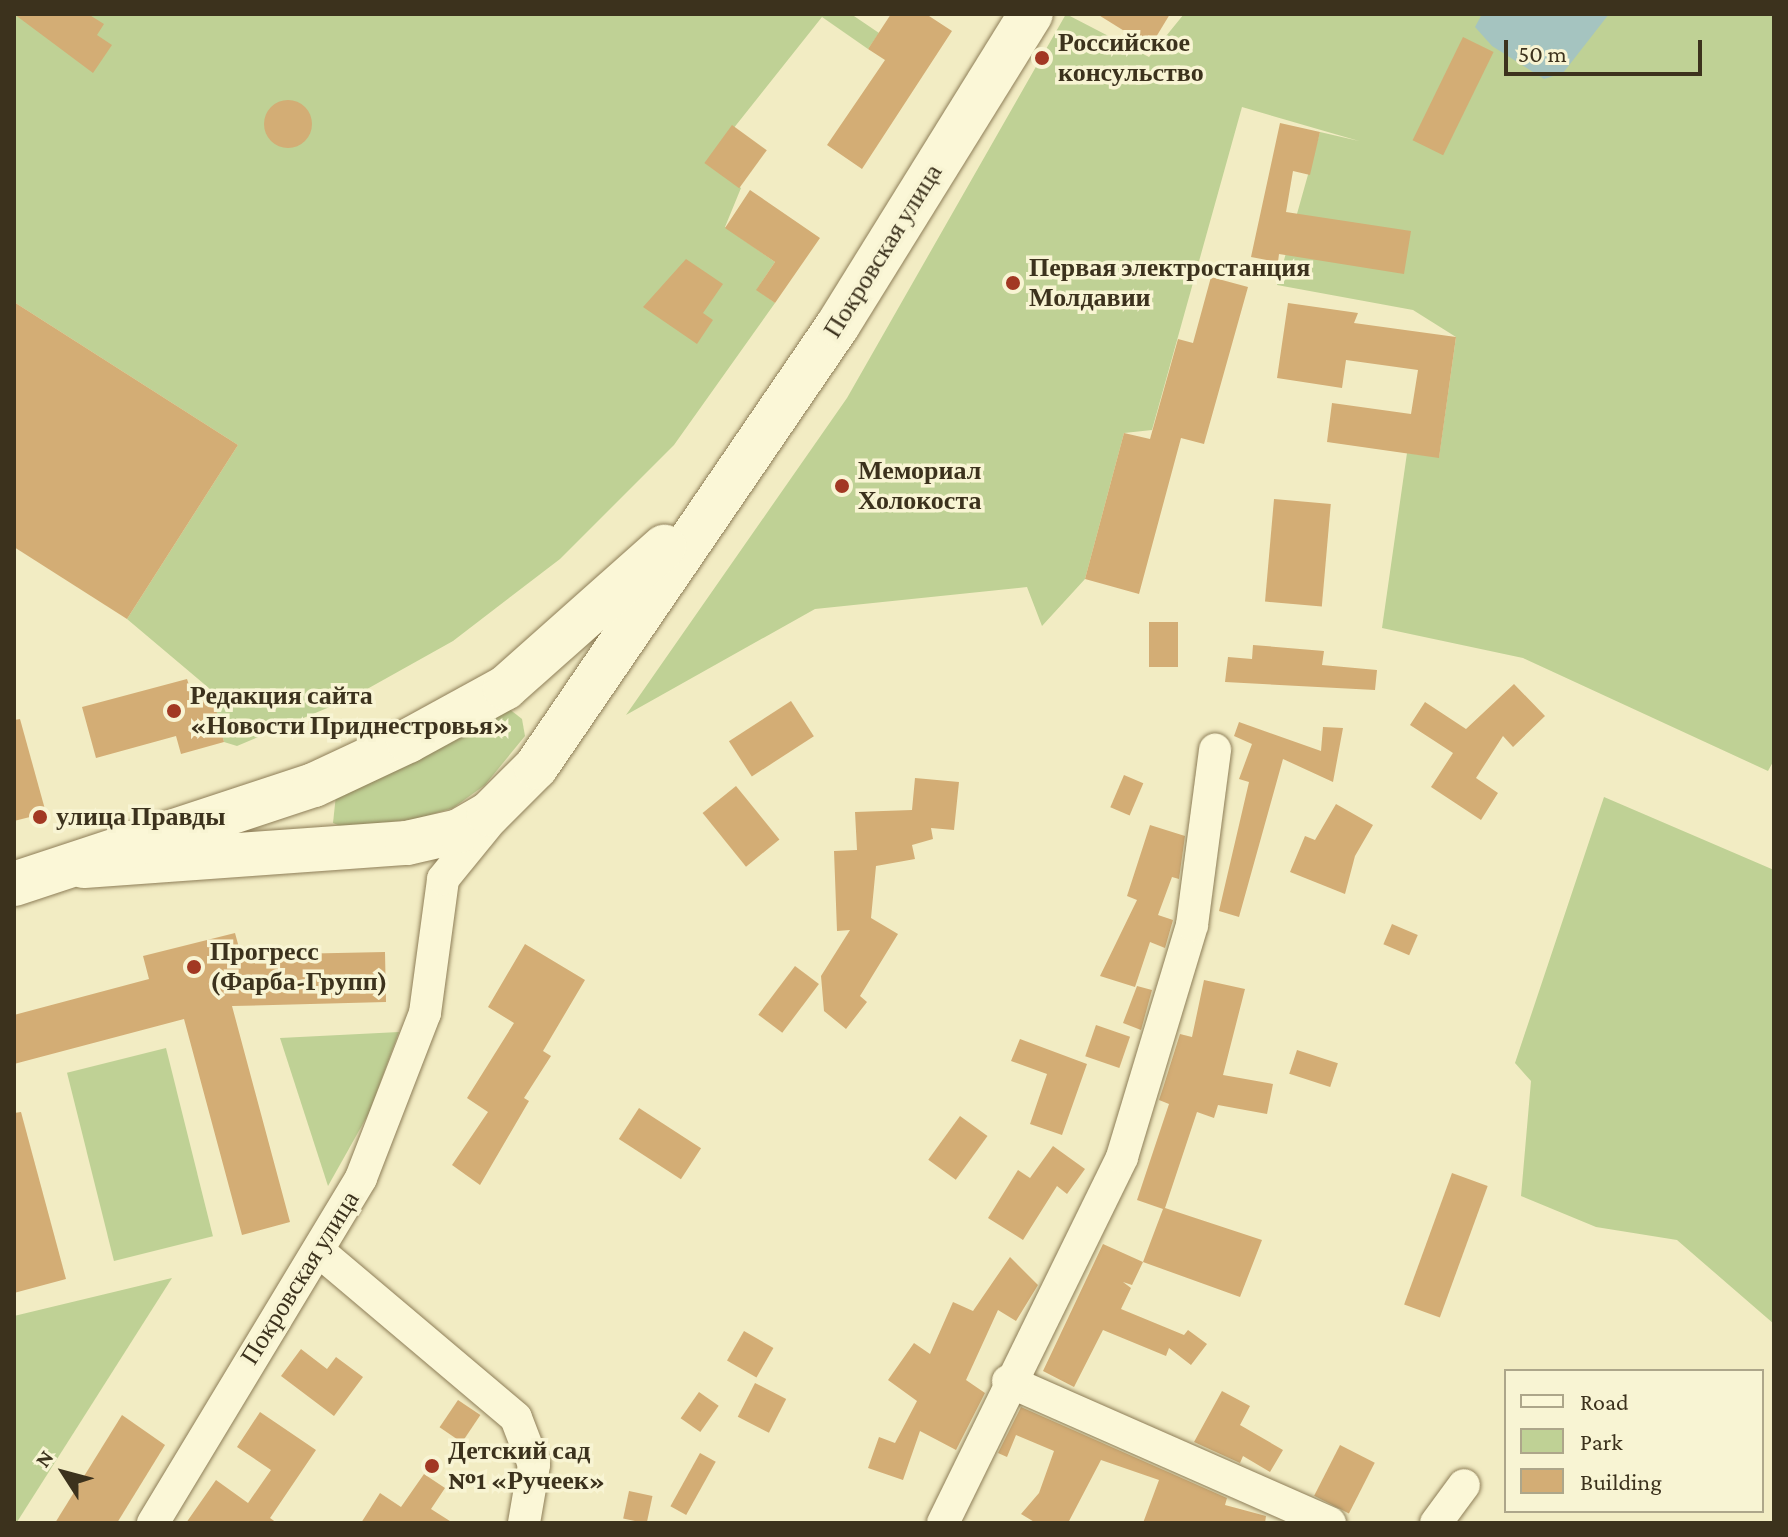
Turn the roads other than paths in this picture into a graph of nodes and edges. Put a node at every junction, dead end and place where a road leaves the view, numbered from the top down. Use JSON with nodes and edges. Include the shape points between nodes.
{"nodes":[{"id":1,"x":1031,"y":14,"type":"edge"},
{"id":2,"x":729,"y":485,"type":"junction"},
{"id":3,"x":505,"y":688,"type":"junction"},
{"id":4,"x":555,"y":739,"type":"junction"},
{"id":5,"x":1215,"y":750,"type":"dead end"},
{"id":6,"x":314,"y":785,"type":"junction"},
{"id":7,"x":512,"y":793,"type":"junction"},
{"id":8,"x":407,"y":843,"type":"junction"},
{"id":9,"x":328,"y":849,"type":"junction"},
{"id":10,"x":84,"y":866,"type":"junction"},
{"id":11,"x":443,"y":879,"type":"junction"},
{"id":12,"x":14,"y":884,"type":"edge"},
{"id":13,"x":321,"y":1253,"type":"junction"},
{"id":14,"x":1008,"y":1381,"type":"junction"},
{"id":15,"x":1464,"y":1485,"type":"dead end"},
{"id":16,"x":153,"y":1523,"type":"edge"},
{"id":17,"x":524,"y":1523,"type":"edge"},
{"id":18,"x":943,"y":1523,"type":"edge"},
{"id":19,"x":1330,"y":1523,"type":"edge"},
{"id":20,"x":1436,"y":1523,"type":"edge"}],
"edges":[{"from":1,"to":2,"type":"main road","name":"Покровская улица","via":[[838,325]]},
{"from":2,"to":3,"type":"main road","name":"Покровская улица"},
{"from":2,"to":4,"type":"main road","name":"Покровская улица"},
{"from":3,"to":4,"type":"main road","via":[[538,702]]},
{"from":3,"to":6,"type":"main road"},
{"from":4,"to":7,"type":"main road","name":"Покровская улица"},
{"from":5,"to":14,"type":"street","via":[[1192,925],[1122,1157]]},
{"from":6,"to":9,"type":"main road","via":[[304,809],[309,830]]},
{"from":6,"to":10,"type":"main road"},
{"from":7,"to":8,"type":"main road","via":[[459,831]]},
{"from":7,"to":11,"type":"street","name":"Покровская улица"},
{"from":8,"to":9,"type":"main road"},
{"from":8,"to":11,"type":"street","via":[[435,863]]},
{"from":9,"to":10,"type":"main road"},
{"from":10,"to":12,"type":"main road"},
{"from":11,"to":13,"type":"street","name":"Покровская улица","via":[[425,1013],[380,1138]]},
{"from":13,"to":16,"type":"street","name":"Покровская улица"},
{"from":13,"to":17,"type":"street","via":[[516,1418],[534,1465]]},
{"from":14,"to":18,"type":"street"},
{"from":14,"to":19,"type":"street"},
{"from":15,"to":20,"type":"street"}]}
